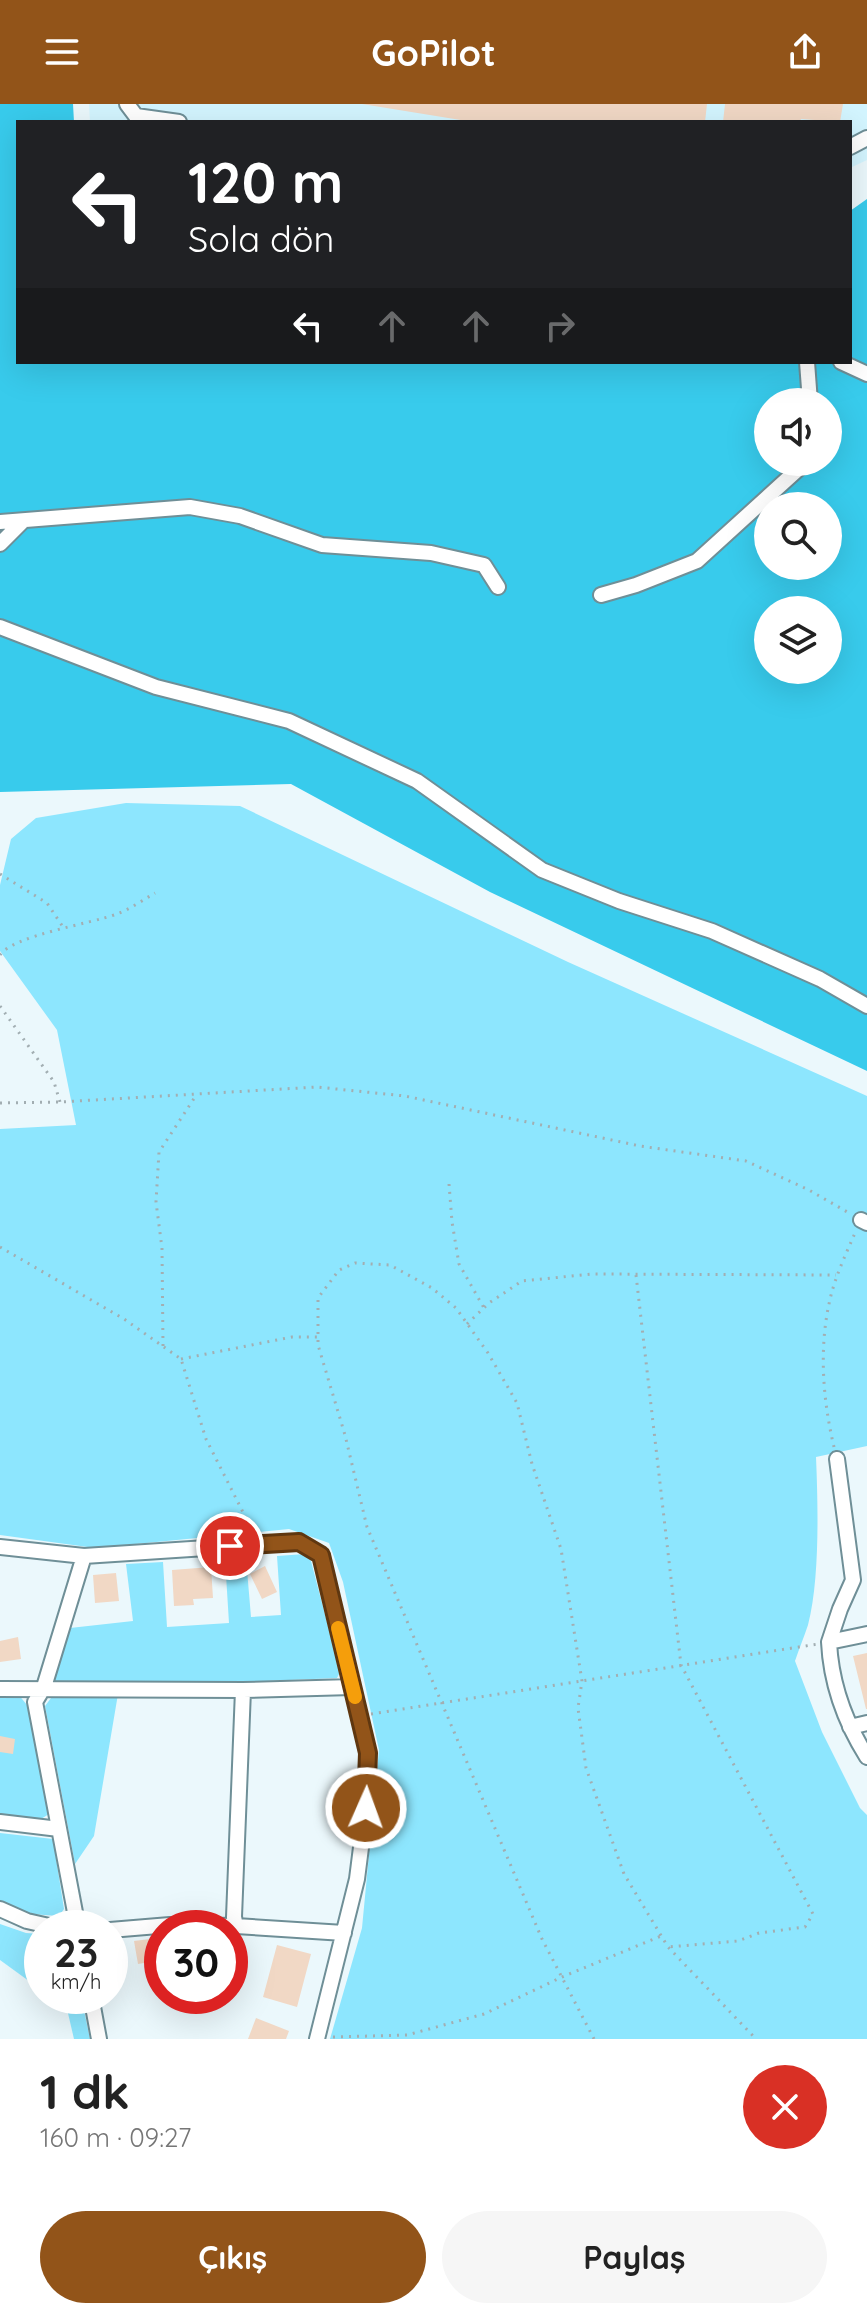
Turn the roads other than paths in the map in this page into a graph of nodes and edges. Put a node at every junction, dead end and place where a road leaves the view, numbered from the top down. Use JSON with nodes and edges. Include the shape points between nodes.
{"nodes":[{"id":1,"x":127,"y":104,"type":"edge"},
{"id":2,"x":165,"y":120,"type":"edge"},
{"id":3,"x":807,"y":364,"type":"edge"},
{"id":4,"x":845,"y":364,"type":"edge"},
{"id":5,"x":867,"y":374,"type":"edge"},
{"id":6,"x":809,"y":388,"type":"edge"},
{"id":7,"x":791,"y":476,"type":"edge"},
{"id":8,"x":23,"y":521,"type":"junction"},
{"id":9,"x":0,"y":522,"type":"edge"},
{"id":10,"x":0,"y":544,"type":"edge"},
{"id":11,"x":498,"y":587,"type":"dead end"},
{"id":12,"x":601,"y":595,"type":"dead end"},
{"id":13,"x":0,"y":627,"type":"edge"},
{"id":14,"x":867,"y":1006,"type":"edge"},
{"id":15,"x":837,"y":1459,"type":"road end"},
{"id":16,"x":0,"y":1547,"type":"edge"},
{"id":17,"x":84,"y":1556,"type":"junction"},
{"id":18,"x":867,"y":1634,"type":"edge"},
{"id":19,"x":829,"y":1642,"type":"junction"},
{"id":20,"x":44,"y":1687,"type":"junction"},
{"id":21,"x":352,"y":1687,"type":"junction"},
{"id":22,"x":0,"y":1689,"type":"edge"},
{"id":23,"x":243,"y":1690,"type":"junction"},
{"id":24,"x":867,"y":1723,"type":"edge"},
{"id":25,"x":850,"y":1727,"type":"junction"},
{"id":26,"x":867,"y":1757,"type":"edge"},
{"id":27,"x":0,"y":1822,"type":"edge"},
{"id":28,"x":59,"y":1829,"type":"junction"},
{"id":29,"x":0,"y":1909,"type":"edge"},
{"id":30,"x":75,"y":1910,"type":"edge"},
{"id":31,"x":234,"y":1910,"type":"edge"},
{"id":32,"x":24,"y":1920,"type":"edge"},
{"id":33,"x":248,"y":1927,"type":"edge"},
{"id":34,"x":344,"y":1933,"type":"junction"},
{"id":35,"x":94,"y":2014,"type":"edge"},
{"id":36,"x":317,"y":2038,"type":"edge"},
{"id":37,"x":99,"y":2039,"type":"edge"}],
"edges":[{"from":1,"to":2,"type":"street","via":[[136,116]]},
{"from":3,"to":6,"type":"street"},
{"from":4,"to":5,"type":"street"},
{"from":7,"to":12,"type":"street","via":[[697,561]]},
{"from":8,"to":9,"type":"street"},
{"from":8,"to":10,"type":"street"},
{"from":8,"to":11,"type":"street","via":[[190,507],[240,516],[322,545],[431,553],[484,565]]},
{"from":13,"to":14,"type":"street","via":[[156,687],[289,721],[417,781],[542,870],[712,931]]},
{"from":15,"to":19,"type":"street","via":[[853,1580]]},
{"from":16,"to":17,"type":"street"},
{"from":17,"to":20,"type":"street"},
{"from":17,"to":21,"type":"street","via":[[299,1542],[321,1555]]},
{"from":18,"to":19,"type":"street"},
{"from":19,"to":25,"type":"street","via":[[830,1665]]},
{"from":20,"to":22,"type":"street"},
{"from":20,"to":23,"type":"street"},
{"from":20,"to":28,"type":"street","via":[[35,1702]]},
{"from":21,"to":23,"type":"street"},
{"from":21,"to":34,"type":"street","via":[[368,1753],[357,1879]]},
{"from":23,"to":31,"type":"street"},
{"from":24,"to":25,"type":"street"},
{"from":25,"to":26,"type":"street"},
{"from":27,"to":28,"type":"street"},
{"from":28,"to":30,"type":"street"},
{"from":29,"to":32,"type":"street"},
{"from":33,"to":34,"type":"street"},
{"from":34,"to":36,"type":"street"},
{"from":35,"to":37,"type":"street"}]}
